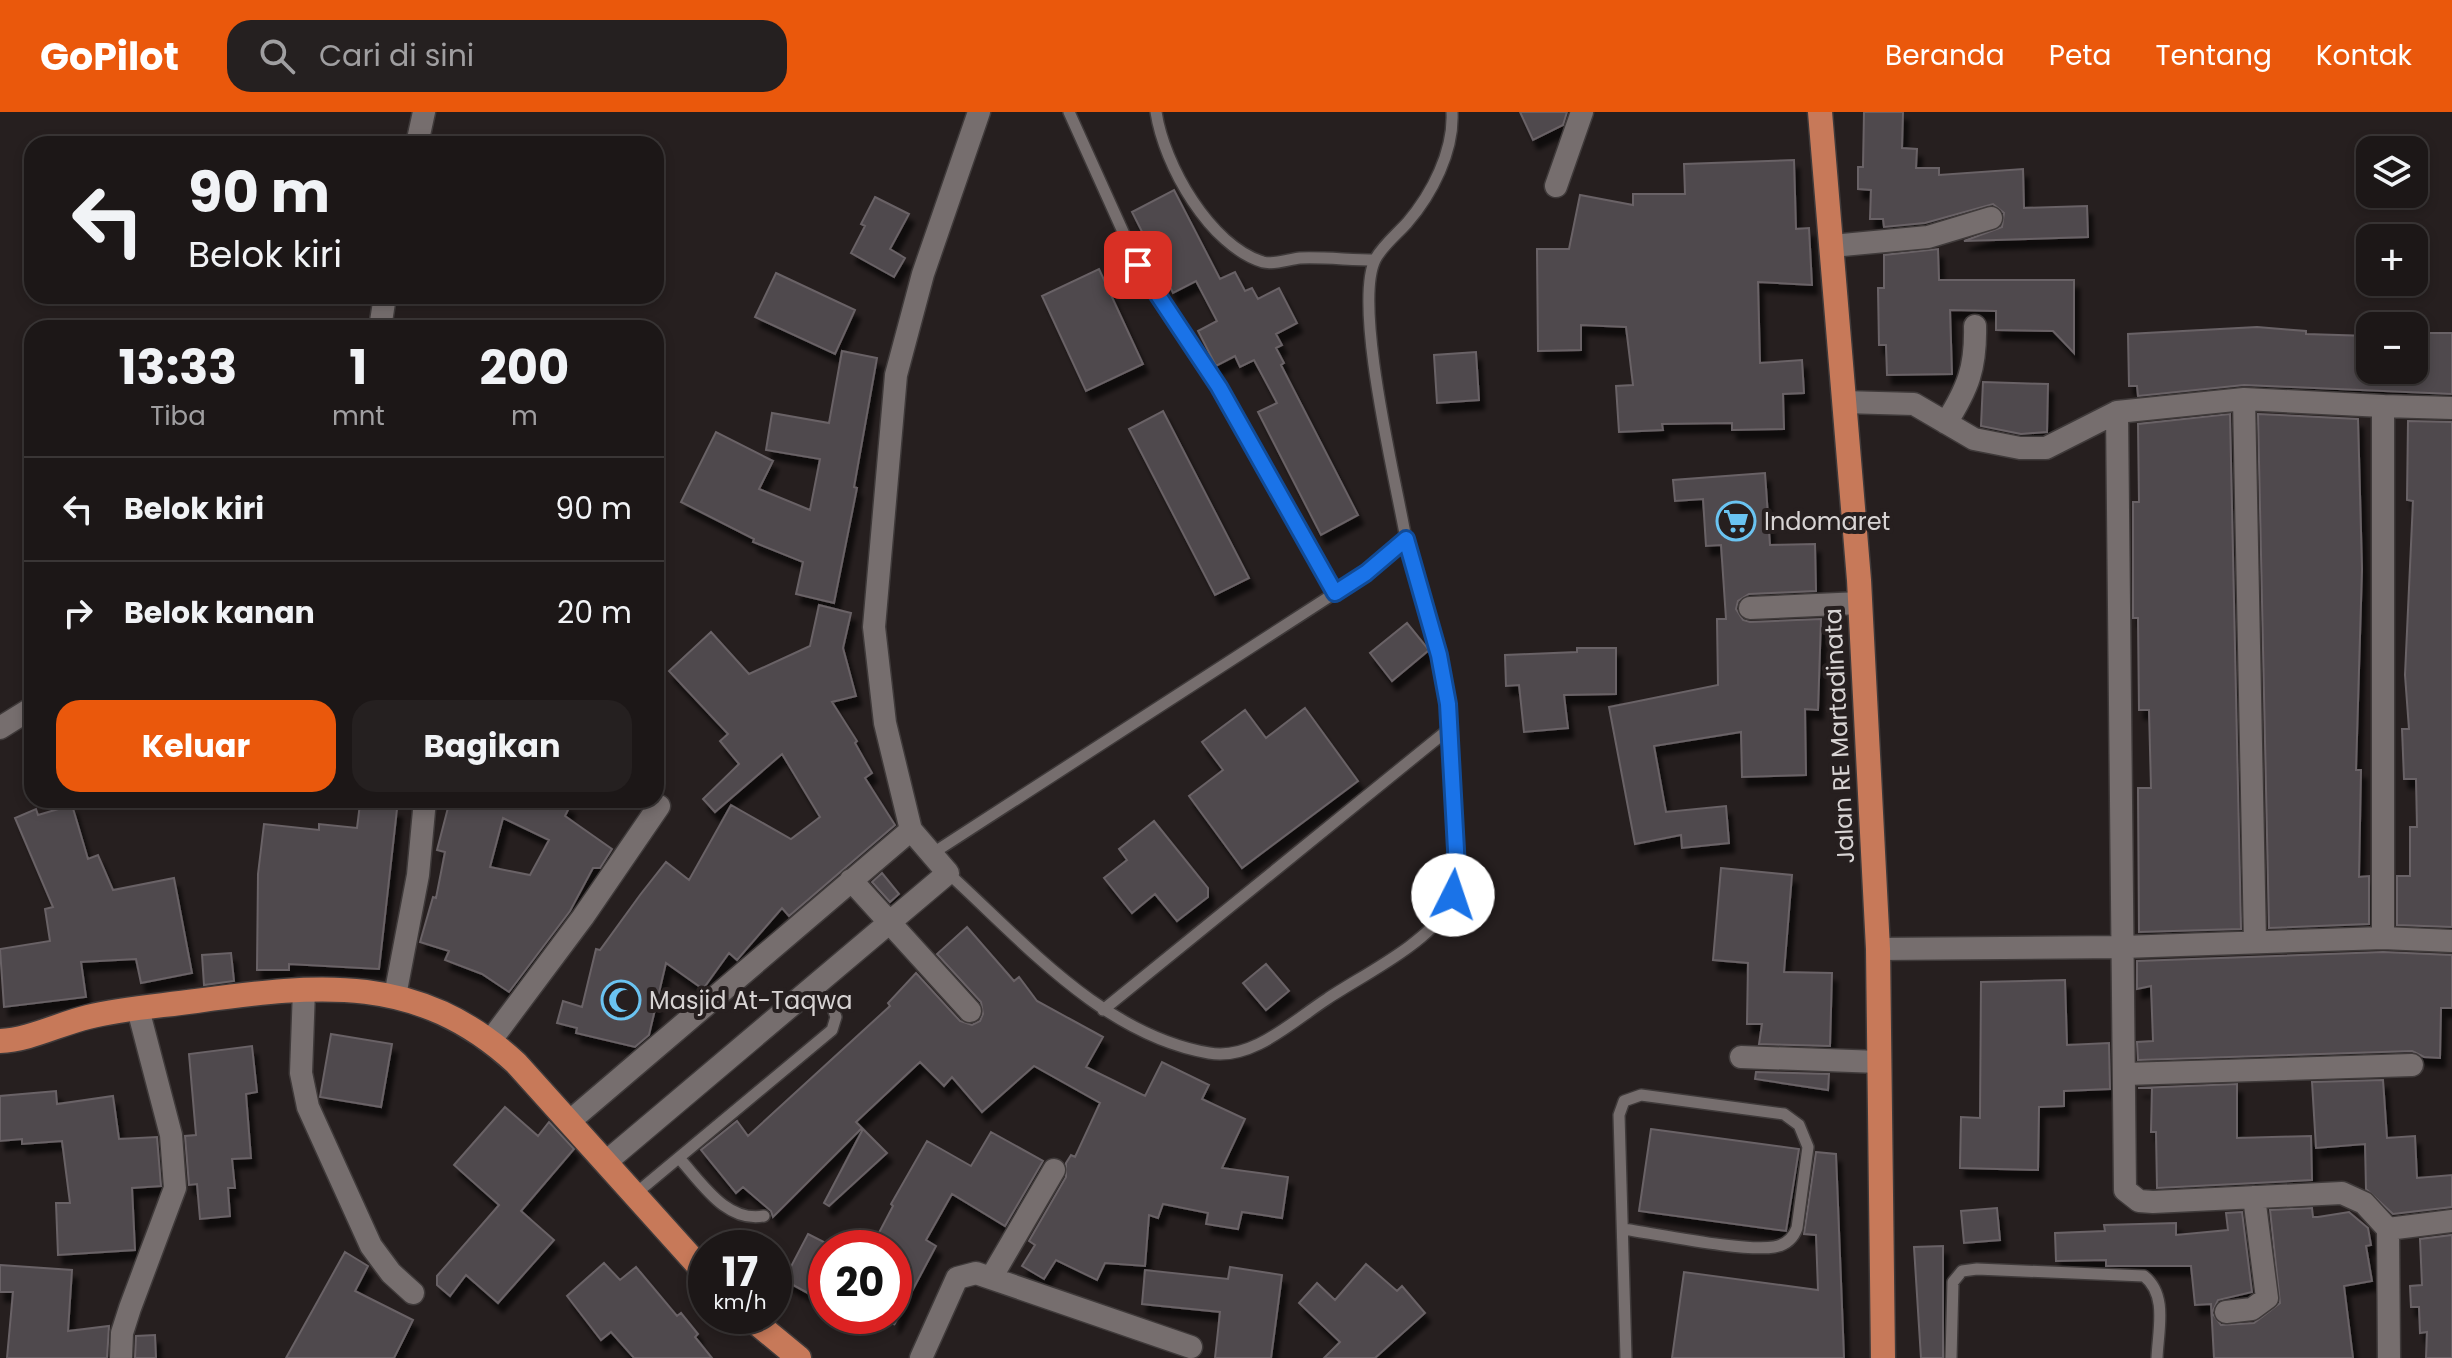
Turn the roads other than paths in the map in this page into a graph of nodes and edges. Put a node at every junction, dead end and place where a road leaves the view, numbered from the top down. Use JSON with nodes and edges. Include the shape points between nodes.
{"nodes":[{"id":1,"x":424,"y":112,"type":"edge"},
{"id":2,"x":979,"y":112,"type":"edge"},
{"id":3,"x":1069,"y":112,"type":"edge"},
{"id":4,"x":1156,"y":112,"type":"edge"},
{"id":5,"x":1452,"y":112,"type":"edge"},
{"id":6,"x":1582,"y":112,"type":"edge"},
{"id":7,"x":1820,"y":112,"type":"edge"},
{"id":8,"x":419,"y":136,"type":"edge"},
{"id":9,"x":1556,"y":186,"type":"dead end"},
{"id":10,"x":1991,"y":218,"type":"dead end"},
{"id":11,"x":1832,"y":246,"type":"junction"},
{"id":12,"x":1375,"y":260,"type":"junction"},
{"id":13,"x":1975,"y":326,"type":"dead end"},
{"id":14,"x":2244,"y":399,"type":"junction"},
{"id":15,"x":1844,"y":402,"type":"junction"},
{"id":16,"x":2383,"y":406,"type":"junction"},
{"id":17,"x":2452,"y":408,"type":"edge"},
{"id":18,"x":2117,"y":412,"type":"junction"},
{"id":19,"x":1946,"y":423,"type":"junction"},
{"id":20,"x":1406,"y":539,"type":"junction"},
{"id":21,"x":1335,"y":593,"type":"junction"},
{"id":22,"x":1860,"y":603,"type":"junction"},
{"id":23,"x":1750,"y":608,"type":"dead end"},
{"id":24,"x":24,"y":713,"type":"edge"},
{"id":25,"x":0,"y":728,"type":"edge"},
{"id":26,"x":1449,"y":729,"type":"junction"},
{"id":27,"x":424,"y":808,"type":"edge"},
{"id":28,"x":658,"y":808,"type":"edge"},
{"id":29,"x":911,"y":830,"type":"junction"},
{"id":30,"x":930,"y":855,"type":"junction"},
{"id":31,"x":948,"y":873,"type":"junction"},
{"id":32,"x":851,"y":880,"type":"junction"},
{"id":33,"x":889,"y":923,"type":"junction"},
{"id":34,"x":2383,"y":938,"type":"junction"},
{"id":35,"x":2255,"y":941,"type":"junction"},
{"id":36,"x":2452,"y":941,"type":"edge"},
{"id":37,"x":2123,"y":947,"type":"junction"},
{"id":38,"x":1878,"y":949,"type":"junction"},
{"id":39,"x":814,"y":987,"type":"junction"},
{"id":40,"x":304,"y":990,"type":"junction"},
{"id":41,"x":395,"y":996,"type":"junction"},
{"id":42,"x":138,"y":1009,"type":"junction"},
{"id":43,"x":1103,"y":1010,"type":"junction"},
{"id":44,"x":970,"y":1011,"type":"dead end"},
{"id":45,"x":491,"y":1040,"type":"junction"},
{"id":46,"x":0,"y":1041,"type":"edge"},
{"id":47,"x":1741,"y":1057,"type":"dead end"},
{"id":48,"x":1879,"y":1062,"type":"junction"},
{"id":49,"x":2412,"y":1065,"type":"dead end"},
{"id":50,"x":2125,"y":1074,"type":"junction"},
{"id":51,"x":570,"y":1121,"type":"junction"},
{"id":52,"x":679,"y":1158,"type":"junction"},
{"id":53,"x":606,"y":1162,"type":"junction"},
{"id":54,"x":1054,"y":1170,"type":"dead end"},
{"id":55,"x":634,"y":1195,"type":"junction"},
{"id":56,"x":2254,"y":1197,"type":"junction"},
{"id":57,"x":764,"y":1216,"type":"dead end"},
{"id":58,"x":2452,"y":1221,"type":"edge"},
{"id":59,"x":1623,"y":1229,"type":"junction"},
{"id":60,"x":2388,"y":1229,"type":"junction"},
{"id":61,"x":688,"y":1254,"type":"edge"},
{"id":62,"x":991,"y":1278,"type":"junction"},
{"id":63,"x":413,"y":1293,"type":"dead end"},
{"id":64,"x":2226,"y":1312,"type":"dead end"},
{"id":65,"x":770,"y":1334,"type":"edge"},
{"id":66,"x":1191,"y":1347,"type":"dead end"},
{"id":67,"x":121,"y":1358,"type":"edge"},
{"id":68,"x":799,"y":1358,"type":"edge"},
{"id":69,"x":921,"y":1358,"type":"edge"},
{"id":70,"x":1626,"y":1358,"type":"edge"},
{"id":71,"x":1883,"y":1358,"type":"edge"},
{"id":72,"x":1951,"y":1358,"type":"edge"},
{"id":73,"x":2157,"y":1358,"type":"edge"},
{"id":74,"x":2389,"y":1358,"type":"edge"}],
"edges":[{"from":1,"to":8,"type":"street"},
{"from":2,"to":29,"type":"street","via":[[923,274],[896,375],[874,627],[885,723]]},
{"from":3,"to":21,"type":"lane","via":[[1138,265],[1219,387]]},
{"from":4,"to":12,"type":"lane","via":[[1159,136],[1176,173],[1232,249],[1267,263],[1299,258]]},
{"from":5,"to":12,"type":"lane","via":[[1444,161],[1419,209]]},
{"from":6,"to":9,"type":"street"},
{"from":7,"to":11,"type":"highway","name":"Jalan RE Martadinata"},
{"from":10,"to":11,"type":"street","via":[[1928,237]]},
{"from":11,"to":15,"type":"highway","name":"Jalan RE Martadinata"},
{"from":12,"to":20,"type":"lane","via":[[1368,293],[1370,337]]},
{"from":13,"to":19,"type":"street","via":[[1976,357],[1967,390]]},
{"from":14,"to":16,"type":"street"},
{"from":14,"to":18,"type":"street"},
{"from":14,"to":35,"type":"street"},
{"from":15,"to":19,"type":"street","via":[[1914,404]]},
{"from":15,"to":22,"type":"highway","name":"Jalan RE Martadinata"},
{"from":16,"to":17,"type":"street"},
{"from":16,"to":34,"type":"street"},
{"from":18,"to":19,"type":"street","via":[[2046,448],[1974,439]]},
{"from":18,"to":37,"type":"street"},
{"from":20,"to":21,"type":"lane"},
{"from":20,"to":26,"type":"lane","via":[[1439,655]]},
{"from":21,"to":30,"type":"lane"},
{"from":22,"to":23,"type":"street"},
{"from":22,"to":38,"type":"highway","name":"Jalan RE Martadinata"},
{"from":24,"to":25,"type":"street"},
{"from":26,"to":43,"type":"lane"},
{"from":26,"to":43,"type":"lane","via":[[1457,868],[1453,895],[1434,924],[1412,943],[1263,1042],[1233,1053],[1209,1053],[1158,1038]]},
{"from":27,"to":41,"type":"street","via":[[418,875]]},
{"from":28,"to":45,"type":"street"},
{"from":29,"to":30,"type":"street"},
{"from":29,"to":32,"type":"street"},
{"from":30,"to":31,"type":"street"},
{"from":31,"to":33,"type":"street"},
{"from":31,"to":43,"type":"lane"},
{"from":32,"to":33,"type":"street"},
{"from":32,"to":51,"type":"street"},
{"from":33,"to":39,"type":"street"},
{"from":33,"to":44,"type":"street"},
{"from":34,"to":35,"type":"street"},
{"from":34,"to":36,"type":"street"},
{"from":35,"to":37,"type":"street"},
{"from":37,"to":38,"type":"street"},
{"from":37,"to":50,"type":"street"},
{"from":38,"to":48,"type":"highway","name":"Jalan RE Martadinata"},
{"from":39,"to":52,"type":"lane","via":[[831,1003],[836,1017],[832,1030]]},
{"from":39,"to":53,"type":"street"},
{"from":40,"to":41,"type":"highway"},
{"from":40,"to":42,"type":"highway"},
{"from":40,"to":63,"type":"street","via":[[301,1073],[308,1107],[371,1246]]},
{"from":41,"to":45,"type":"highway","via":[[441,1009]]},
{"from":42,"to":46,"type":"highway","via":[[90,1016]]},
{"from":42,"to":67,"type":"street","via":[[171,1135],[175,1188],[122,1333]]},
{"from":45,"to":51,"type":"highway"},
{"from":47,"to":48,"type":"street"},
{"from":48,"to":71,"type":"highway","name":"Jalan RE Martadinata"},
{"from":49,"to":50,"type":"street"},
{"from":50,"to":56,"type":"street","via":[[2123,1184],[2130,1196],[2153,1202]]},
{"from":51,"to":53,"type":"highway"},
{"from":52,"to":55,"type":"lane"},
{"from":52,"to":57,"type":"lane","via":[[726,1209],[742,1218]]},
{"from":53,"to":55,"type":"highway"},
{"from":54,"to":62,"type":"street"},
{"from":55,"to":61,"type":"highway"},
{"from":56,"to":60,"type":"street","via":[[2342,1193],[2358,1198]]},
{"from":56,"to":64,"type":"street","via":[[2267,1298],[2252,1309]]},
{"from":58,"to":60,"type":"street"},
{"from":59,"to":59,"type":"lane","via":[[1761,1247],[1784,1244],[1797,1228],[1808,1147],[1804,1134],[1784,1114],[1629,1097],[1619,1115]]},
{"from":59,"to":70,"type":"lane"},
{"from":60,"to":74,"type":"street"},
{"from":62,"to":66,"type":"street"},
{"from":62,"to":69,"type":"street","via":[[976,1273],[957,1278]]},
{"from":65,"to":68,"type":"highway"},
{"from":72,"to":73,"type":"lane","via":[[1953,1282],[1962,1271],[1977,1269],[2144,1276],[2160,1302]]}]}
